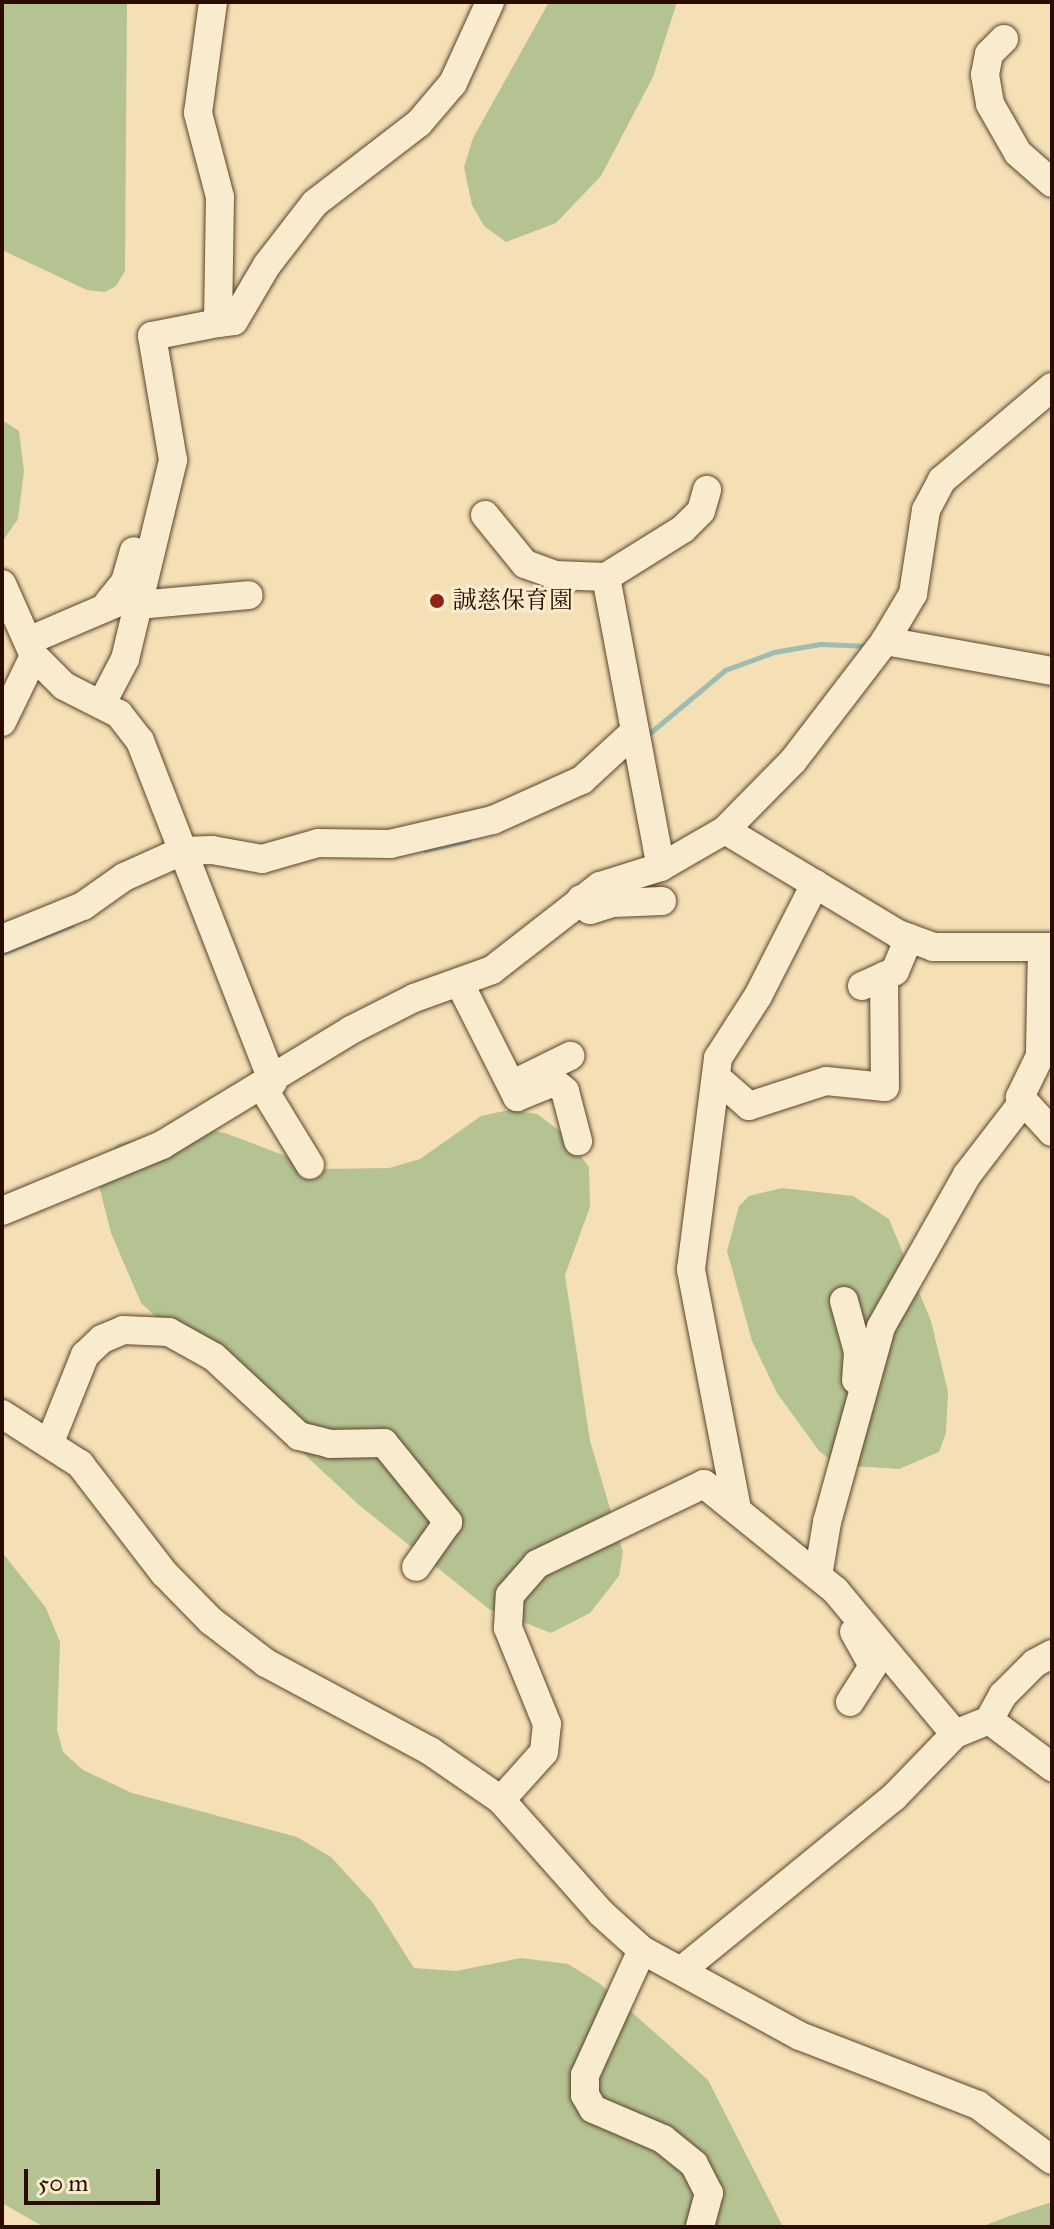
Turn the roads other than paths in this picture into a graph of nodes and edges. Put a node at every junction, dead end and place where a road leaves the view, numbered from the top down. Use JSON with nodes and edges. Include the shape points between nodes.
{"nodes":[{"id":1,"x":213,"y":2,"type":"edge"},
{"id":2,"x":490,"y":2,"type":"edge"},
{"id":3,"x":1004,"y":39,"type":"dead end"},
{"id":4,"x":1052,"y":183,"type":"edge"},
{"id":5,"x":218,"y":323,"type":"junction"},
{"id":6,"x":1052,"y":387,"type":"edge"},
{"id":7,"x":155,"y":447,"type":"dead end"},
{"id":8,"x":707,"y":490,"type":"dead end"},
{"id":9,"x":485,"y":515,"type":"dead end"},
{"id":10,"x":606,"y":577,"type":"junction"},
{"id":11,"x":2,"y":584,"type":"edge"},
{"id":12,"x":249,"y":595,"type":"dead end"},
{"id":13,"x":139,"y":600,"type":"junction"},
{"id":14,"x":108,"y":603,"type":"junction"},
{"id":15,"x":885,"y":641,"type":"junction"},
{"id":16,"x":31,"y":648,"type":"junction"},
{"id":17,"x":1052,"y":671,"type":"edge"},
{"id":18,"x":102,"y":703,"type":"junction"},
{"id":19,"x":2,"y":722,"type":"edge"},
{"id":20,"x":635,"y":743,"type":"junction"},
{"id":21,"x":725,"y":830,"type":"junction"},
{"id":22,"x":182,"y":851,"type":"junction"},
{"id":23,"x":661,"y":867,"type":"junction"},
{"id":24,"x":815,"y":884,"type":"junction"},
{"id":25,"x":581,"y":899,"type":"junction"},
{"id":26,"x":662,"y":901,"type":"dead end"},
{"id":27,"x":909,"y":938,"type":"junction"},
{"id":28,"x":2,"y":939,"type":"edge"},
{"id":29,"x":1047,"y":947,"type":"edge"},
{"id":30,"x":459,"y":982,"type":"junction"},
{"id":31,"x":570,"y":1056,"type":"dead end"},
{"id":32,"x":716,"y":1077,"type":"junction"},
{"id":33,"x":268,"y":1085,"type":"junction"},
{"id":34,"x":509,"y":1086,"type":"junction"},
{"id":35,"x":1023,"y":1102,"type":"junction"},
{"id":36,"x":1052,"y":1132,"type":"edge"},
{"id":37,"x":578,"y":1141,"type":"dead end"},
{"id":38,"x":310,"y":1165,"type":"dead end"},
{"id":39,"x":2,"y":1211,"type":"edge"},
{"id":40,"x":844,"y":1301,"type":"dead end"},
{"id":41,"x":859,"y":1412,"type":"junction"},
{"id":42,"x":2,"y":1414,"type":"edge"},
{"id":43,"x":50,"y":1442,"type":"junction"},
{"id":44,"x":737,"y":1509,"type":"junction"},
{"id":45,"x":416,"y":1567,"type":"dead end"},
{"id":46,"x":818,"y":1576,"type":"junction"},
{"id":47,"x":860,"y":1620,"type":"junction"},
{"id":48,"x":1052,"y":1654,"type":"edge"},
{"id":49,"x":850,"y":1702,"type":"dead end"},
{"id":50,"x":989,"y":1720,"type":"junction"},
{"id":51,"x":955,"y":1734,"type":"junction"},
{"id":52,"x":1052,"y":1767,"type":"edge"},
{"id":53,"x":501,"y":1800,"type":"junction"},
{"id":54,"x":642,"y":1950,"type":"junction"},
{"id":55,"x":682,"y":1970,"type":"junction"},
{"id":56,"x":1052,"y":2160,"type":"edge"},
{"id":57,"x":700,"y":2227,"type":"edge"}],
"edges":[{"from":1,"to":5,"type":"street","via":[[198,113],[220,197]]},
{"from":2,"to":5,"type":"street","via":[[453,83],[419,123],[315,203],[267,265],[234,321]]},
{"from":3,"to":4,"type":"street","via":[[989,54],[985,75],[990,104],[1018,153]]},
{"from":5,"to":13,"type":"street","via":[[152,336],[173,460]]},
{"from":6,"to":15,"type":"street","via":[[942,480],[926,510],[913,594]]},
{"from":7,"to":14,"type":"street","via":[[160,463],[125,582]]},
{"from":8,"to":10,"type":"street","via":[[701,511],[683,529]]},
{"from":9,"to":10,"type":"street","via":[[525,564],[555,575]]},
{"from":10,"to":20,"type":"street"},
{"from":11,"to":16,"type":"street"},
{"from":12,"to":13,"type":"street"},
{"from":13,"to":14,"type":"street"},
{"from":13,"to":18,"type":"street","via":[[125,659]]},
{"from":14,"to":16,"type":"street"},
{"from":15,"to":17,"type":"street"},
{"from":15,"to":21,"type":"street","via":[[793,761]]},
{"from":16,"to":18,"type":"street","via":[[64,686]]},
{"from":16,"to":19,"type":"street"},
{"from":18,"to":22,"type":"street","via":[[140,741]]},
{"from":20,"to":22,"type":"street","via":[[582,780],[460,830],[390,844],[318,843],[262,859]]},
{"from":20,"to":23,"type":"street"},
{"from":21,"to":23,"type":"street"},
{"from":21,"to":24,"type":"street"},
{"from":22,"to":28,"type":"street","via":[[124,877],[83,906]]},
{"from":22,"to":33,"type":"street"},
{"from":23,"to":25,"type":"street","via":[[600,886]]},
{"from":24,"to":27,"type":"street"},
{"from":24,"to":32,"type":"street","via":[[758,996],[729,1034]]},
{"from":25,"to":26,"type":"street","via":[[590,910],[613,903]]},
{"from":25,"to":30,"type":"street","via":[[518,954]]},
{"from":27,"to":29,"type":"street","via":[[933,947]]},
{"from":27,"to":32,"type":"street","via":[[895,971],[873,981],[885,1087],[826,1081],[749,1106]]},
{"from":29,"to":35,"type":"street","via":[[1040,1056],[1020,1097]]},
{"from":30,"to":33,"type":"street","via":[[351,1030]]},
{"from":30,"to":34,"type":"street"},
{"from":31,"to":34,"type":"street"},
{"from":32,"to":44,"type":"street","via":[[691,1269]]},
{"from":33,"to":38,"type":"street"},
{"from":33,"to":39,"type":"street","via":[[162,1145]]},
{"from":34,"to":37,"type":"street","via":[[517,1097],[554,1082],[565,1091]]},
{"from":35,"to":36,"type":"street"},
{"from":35,"to":41,"type":"street","via":[[967,1175],[925,1255],[903,1284],[881,1327]]},
{"from":40,"to":41,"type":"street","via":[[858,1352]]},
{"from":41,"to":46,"type":"street","via":[[827,1522]]},
{"from":42,"to":43,"type":"street"},
{"from":43,"to":45,"type":"street","via":[[85,1355],[102,1339],[123,1330],[169,1332],[214,1357],[299,1436],[330,1444],[384,1443],[448,1522]]},
{"from":43,"to":53,"type":"street","via":[[80,1464],[164,1573],[211,1621],[266,1663],[430,1751]]},
{"from":44,"to":46,"type":"street"},
{"from":44,"to":53,"type":"street","via":[[704,1484],[537,1564],[510,1595],[508,1628],[547,1724],[544,1752]]},
{"from":46,"to":47,"type":"street"},
{"from":47,"to":49,"type":"street","via":[[852,1628],[873,1666]]},
{"from":47,"to":51,"type":"street"},
{"from":48,"to":50,"type":"street","via":[[1035,1663],[1003,1695]]},
{"from":50,"to":51,"type":"street"},
{"from":50,"to":52,"type":"street"},
{"from":51,"to":55,"type":"street","via":[[894,1797]]},
{"from":53,"to":54,"type":"street","via":[[601,1913]]},
{"from":54,"to":55,"type":"street"},
{"from":54,"to":57,"type":"street","via":[[585,2075],[585,2095],[593,2109],[663,2139],[694,2164],[709,2193]]},
{"from":55,"to":56,"type":"street","via":[[800,2036],[978,2105]]}]}
